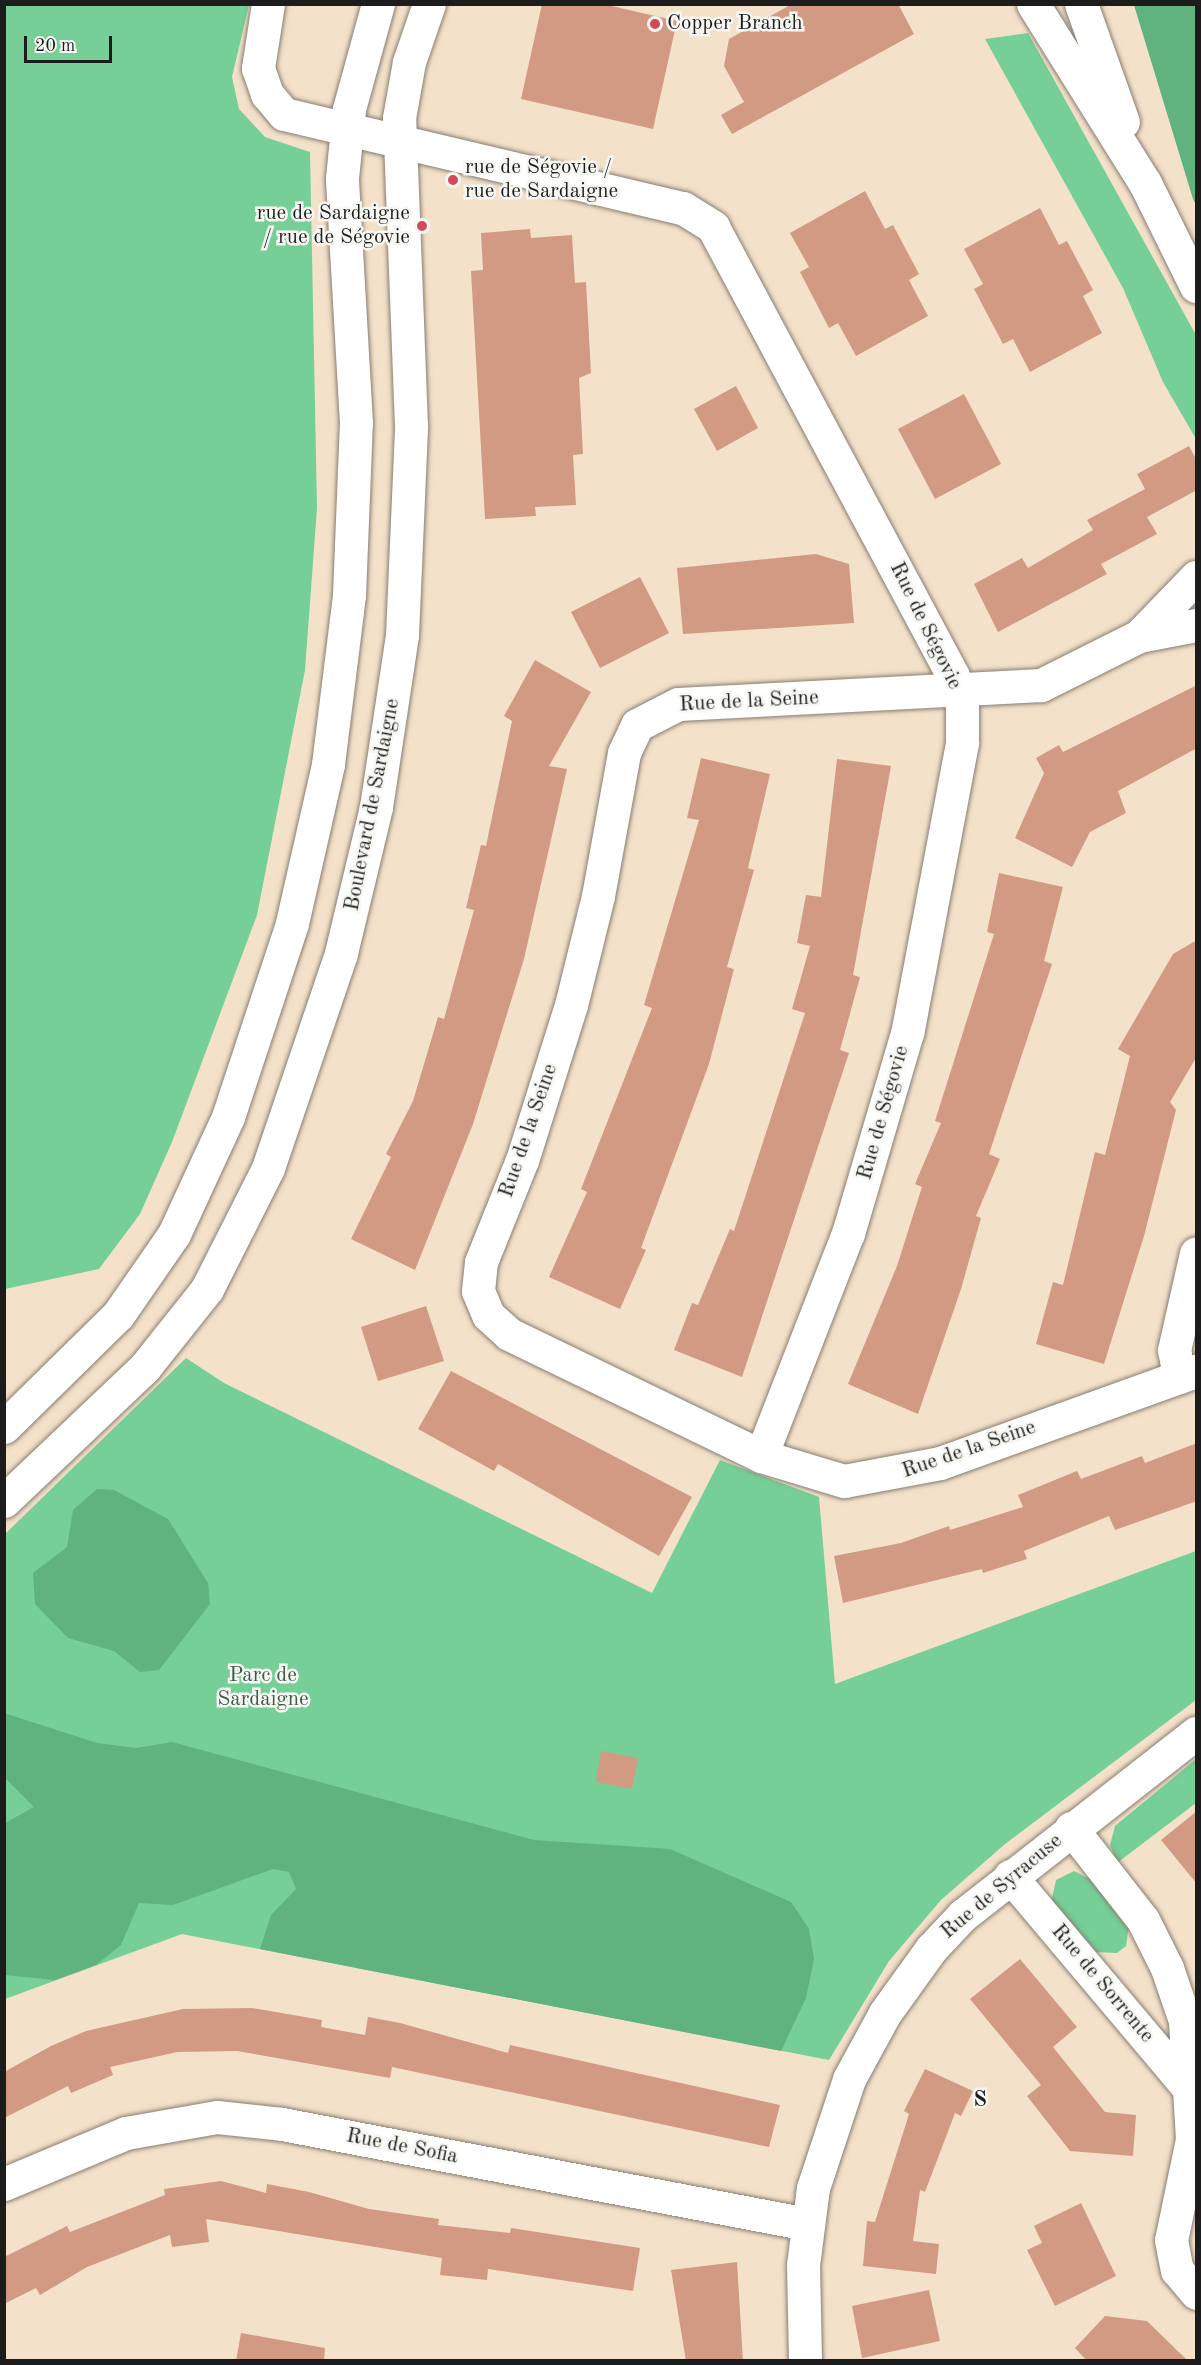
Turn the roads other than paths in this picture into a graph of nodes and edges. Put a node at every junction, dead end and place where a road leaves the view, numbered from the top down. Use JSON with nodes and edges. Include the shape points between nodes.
{"nodes":[{"id":1,"x":268,"y":4,"type":"edge"},
{"id":2,"x":378,"y":4,"type":"edge"},
{"id":3,"x":429,"y":4,"type":"edge"},
{"id":4,"x":1033,"y":4,"type":"edge"},
{"id":5,"x":1081,"y":4,"type":"edge"},
{"id":6,"x":346,"y":133,"type":"junction"},
{"id":7,"x":398,"y":145,"type":"junction"},
{"id":8,"x":1145,"y":183,"type":"junction"},
{"id":9,"x":1197,"y":286,"type":"edge"},
{"id":10,"x":1197,"y":577,"type":"edge"},
{"id":11,"x":1197,"y":626,"type":"edge"},
{"id":12,"x":1139,"y":636,"type":"junction"},
{"id":13,"x":958,"y":692,"type":"junction"},
{"id":14,"x":1197,"y":1253,"type":"edge"},
{"id":15,"x":1188,"y":1374,"type":"edge"},
{"id":16,"x":4,"y":1427,"type":"edge"},
{"id":17,"x":761,"y":1456,"type":"junction"},
{"id":18,"x":4,"y":1501,"type":"edge"},
{"id":19,"x":1197,"y":1733,"type":"edge"},
{"id":20,"x":1071,"y":1828,"type":"junction"},
{"id":21,"x":1010,"y":1876,"type":"junction"},
{"id":22,"x":1192,"y":2092,"type":"junction"},
{"id":23,"x":4,"y":2184,"type":"edge"},
{"id":24,"x":807,"y":2224,"type":"junction"},
{"id":25,"x":1197,"y":2293,"type":"edge"},
{"id":26,"x":805,"y":2361,"type":"edge"}],
"edges":[{"from":1,"to":6,"type":"street","name":"Rue de Ségovie","via":[[257,58],[267,94],[284,114]]},
{"from":2,"to":6,"type":"street"},
{"from":3,"to":7,"type":"street","name":"Boulevard de Sardaigne","via":[[403,89]]},
{"from":4,"to":8,"type":"street"},
{"from":5,"to":8,"type":"street"},
{"from":6,"to":7,"type":"street","name":"Rue de Ségovie"},
{"from":6,"to":16,"type":"street","via":[[342,178],[353,337],[354,534],[328,764],[292,923],[231,1108],[174,1234],[118,1315]]},
{"from":7,"to":13,"type":"street","name":"Rue de Ségovie","via":[[683,208],[713,227],[941,650]]},
{"from":7,"to":18,"type":"street","name":"Boulevard de Sardaigne","via":[[411,426],[409,552],[384,763],[341,953],[268,1168],[207,1289],[145,1367]]},
{"from":8,"to":9,"type":"street"},
{"from":10,"to":12,"type":"street","name":"Rue de la Seine"},
{"from":11,"to":12,"type":"street","name":"Rue de la Seine"},
{"from":12,"to":13,"type":"street","name":"Rue de la Seine","via":[[1041,685]]},
{"from":13,"to":17,"type":"street","name":"Rue de Ségovie","via":[[963,723],[958,765],[907,1033],[848,1233]]},
{"from":13,"to":17,"type":"street","name":"Rue de la Seine","via":[[678,704],[637,725],[624,753],[571,1005],[522,1160],[481,1262],[482,1305],[509,1334]]},
{"from":14,"to":15,"type":"street","name":"Rue de la Seine","via":[[1174,1350]]},
{"from":15,"to":17,"type":"street","name":"Rue de la Seine","via":[[896,1475],[826,1478]]},
{"from":19,"to":20,"type":"street","name":"Rue de Syracuse"},
{"from":20,"to":21,"type":"street","name":"Rue de Syracuse"},
{"from":20,"to":22,"type":"street","name":"Rue de Sorrente","via":[[1129,1899],[1167,1968],[1185,2021]]},
{"from":21,"to":22,"type":"street","name":"Rue de Sorrente"},
{"from":21,"to":24,"type":"street","name":"Rue de Syracuse","via":[[942,1936],[885,2013],[840,2101]]},
{"from":22,"to":25,"type":"street","name":"Rue de Sorrente","via":[[1192,2139],[1171,2240],[1177,2270]]},
{"from":23,"to":24,"type":"street","name":"Rue de Sofia","via":[[126,2133],[217,2117],[282,2124]]},
{"from":24,"to":26,"type":"street","name":"Rue de Syracuse"}]}
